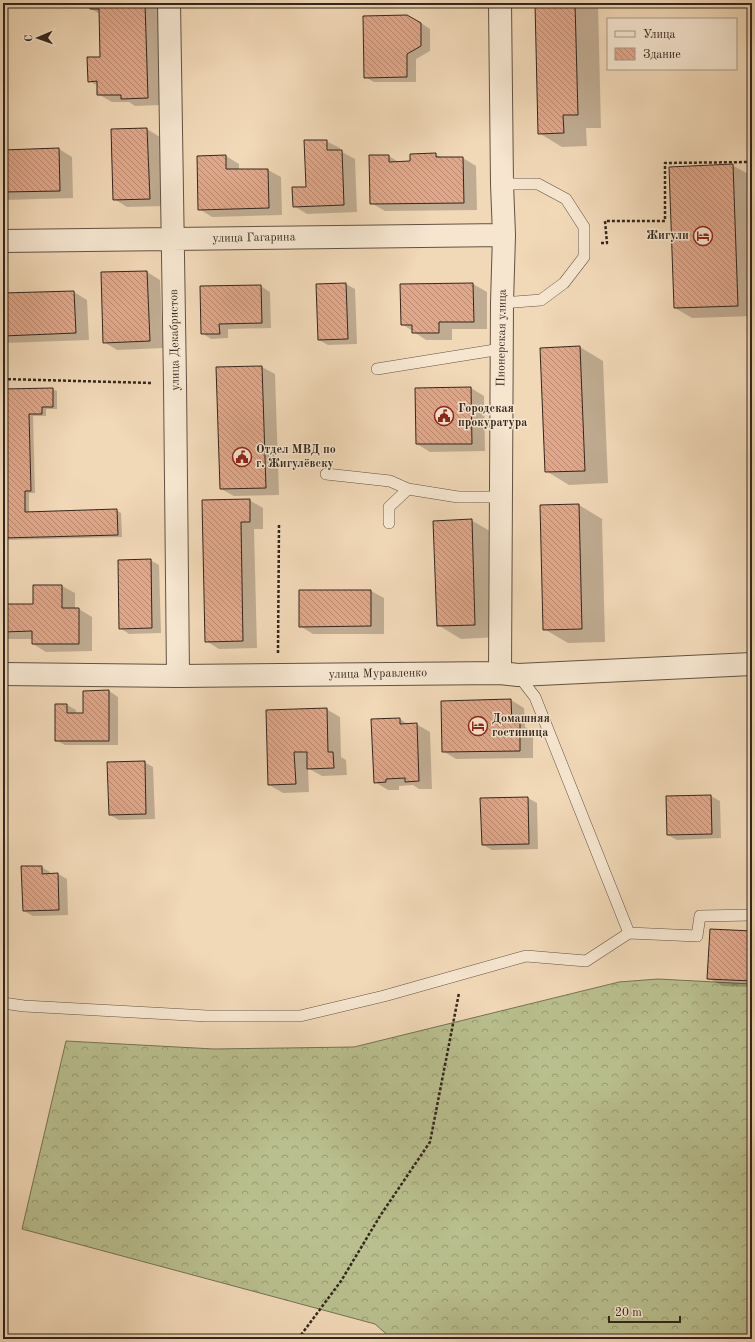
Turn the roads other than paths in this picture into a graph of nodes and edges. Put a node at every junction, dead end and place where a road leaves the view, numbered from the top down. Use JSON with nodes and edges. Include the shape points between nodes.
{"nodes":[{"id":1,"x":169,"y":3,"type":"edge"},
{"id":2,"x":500,"y":3,"type":"edge"},
{"id":3,"x":502,"y":184,"type":"junction"},
{"id":4,"x":504,"y":235,"type":"junction"},
{"id":5,"x":173,"y":239,"type":"junction"},
{"id":6,"x":3,"y":241,"type":"edge"},
{"id":7,"x":502,"y":303,"type":"junction"},
{"id":8,"x":502,"y":349,"type":"junction"},
{"id":9,"x":377,"y":369,"type":"dead end"},
{"id":10,"x":326,"y":474,"type":"dead end"},
{"id":11,"x":408,"y":489,"type":"junction"},
{"id":12,"x":501,"y":497,"type":"junction"},
{"id":13,"x":389,"y":523,"type":"dead end"},
{"id":14,"x":752,"y":664,"type":"edge"},
{"id":15,"x":3,"y":674,"type":"edge"},
{"id":16,"x":509,"y":674,"type":"junction"},
{"id":17,"x":178,"y":676,"type":"junction"},
{"id":18,"x":752,"y":915,"type":"edge"},
{"id":19,"x":629,"y":933,"type":"junction"},
{"id":20,"x":3,"y":1003,"type":"edge"}],
"edges":[{"from":1,"to":5,"type":"street","name":"улица Декабристов"},
{"from":2,"to":3,"type":"street","name":"Пионерская улица"},
{"from":3,"to":4,"type":"street","name":"Пионерская улица"},
{"from":3,"to":7,"type":"lane","via":[[538,184],[566,199],[584,227],[584,257],[564,282],[541,300]]},
{"from":4,"to":5,"type":"street","name":"улица Гагарина"},
{"from":4,"to":7,"type":"street","name":"Пионерская улица"},
{"from":5,"to":6,"type":"street","name":"улица Гагарина"},
{"from":5,"to":17,"type":"street","name":"улица Декабристов"},
{"from":7,"to":8,"type":"street","name":"Пионерская улица"},
{"from":8,"to":9,"type":"lane"},
{"from":8,"to":12,"type":"street","name":"Пионерская улица"},
{"from":10,"to":11,"type":"lane","via":[[390,481]]},
{"from":11,"to":12,"type":"lane","via":[[458,498]]},
{"from":11,"to":13,"type":"lane","via":[[389,506]]},
{"from":12,"to":16,"type":"street","name":"Пионерская улица"},
{"from":14,"to":16,"type":"street","name":"улица Муравленко"},
{"from":15,"to":17,"type":"street","name":"улица Муравленко"},
{"from":16,"to":17,"type":"street","name":"улица Муравленко"},
{"from":16,"to":19,"type":"lane","via":[[535,697]]},
{"from":18,"to":19,"type":"lane","via":[[700,916],[698,936]]},
{"from":19,"to":20,"type":"lane","via":[[586,961],[526,956],[384,996],[300,1016],[207,1016]]}]}
